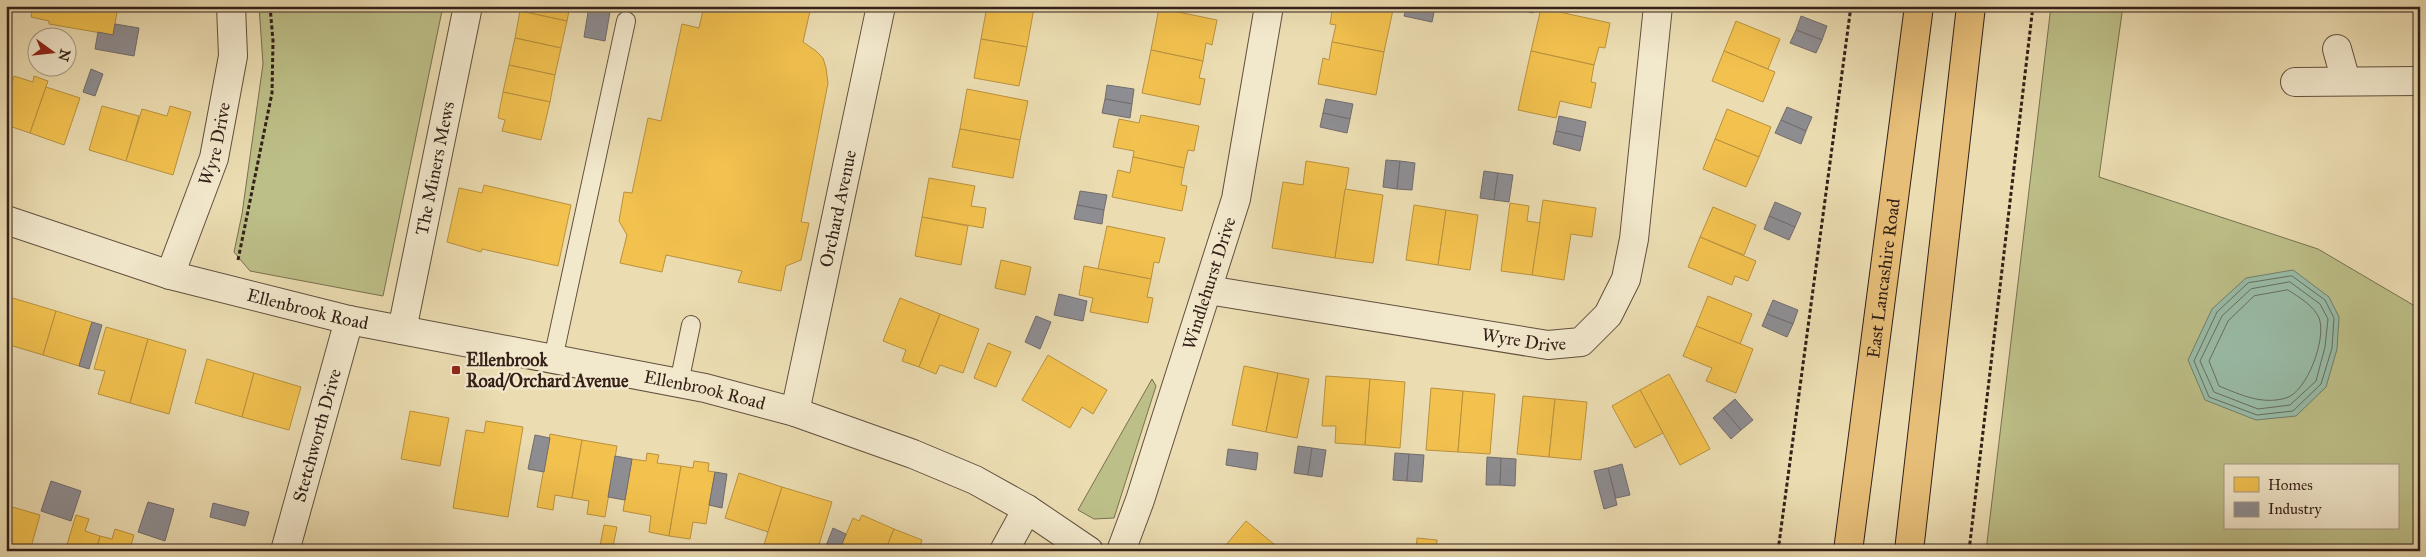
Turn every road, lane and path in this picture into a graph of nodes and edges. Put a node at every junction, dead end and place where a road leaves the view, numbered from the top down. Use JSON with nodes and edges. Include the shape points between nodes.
{"nodes":[{"id":1,"x":231,"y":6,"type":"edge"},
{"id":2,"x":270,"y":6,"type":"edge"},
{"id":3,"x":468,"y":6,"type":"edge"},
{"id":4,"x":882,"y":6,"type":"edge"},
{"id":5,"x":1269,"y":6,"type":"edge"},
{"id":6,"x":1658,"y":6,"type":"edge"},
{"id":7,"x":1851,"y":6,"type":"edge"},
{"id":8,"x":1919,"y":6,"type":"edge"},
{"id":9,"x":1971,"y":6,"type":"edge"},
{"id":10,"x":2033,"y":6,"type":"edge"},
{"id":11,"x":626,"y":21,"type":"dead end"},
{"id":12,"x":2338,"y":49,"type":"dead end"},
{"id":13,"x":2346,"y":81,"type":"junction"},
{"id":14,"x":2420,"y":81,"type":"edge"},
{"id":15,"x":2295,"y":82,"type":"dead end"},
{"id":16,"x":6,"y":220,"type":"edge"},
{"id":17,"x":170,"y":276,"type":"junction"},
{"id":18,"x":1208,"y":290,"type":"junction"},
{"id":19,"x":232,"y":291,"type":"junction"},
{"id":20,"x":349,"y":320,"type":"junction"},
{"id":21,"x":692,"y":325,"type":"dead end"},
{"id":22,"x":402,"y":330,"type":"junction"},
{"id":23,"x":553,"y":359,"type":"junction"},
{"id":24,"x":680,"y":384,"type":"junction"},
{"id":25,"x":796,"y":412,"type":"junction"},
{"id":26,"x":1027,"y":509,"type":"junction"},
{"id":27,"x":285,"y":551,"type":"edge"},
{"id":28,"x":1004,"y":551,"type":"edge"},
{"id":29,"x":1089,"y":551,"type":"edge"},
{"id":30,"x":1121,"y":551,"type":"edge"},
{"id":31,"x":1778,"y":551,"type":"edge"},
{"id":32,"x":1848,"y":551,"type":"edge"},
{"id":33,"x":1909,"y":551,"type":"edge"},
{"id":34,"x":1969,"y":551,"type":"edge"}],
"edges":[{"from":1,"to":17,"type":"street","name":"Wyre Drive","via":[[233,56],[214,158]]},
{"from":2,"to":19,"type":"path","via":[[272,93]]},
{"from":3,"to":22,"type":"street","name":"The Miners Mews"},
{"from":4,"to":25,"type":"street","name":"Orchard Avenue"},
{"from":5,"to":18,"type":"street","name":"Windlehurst Drive","via":[[1236,199]]},
{"from":6,"to":18,"type":"street","name":"Wyre Drive","via":[[1634,239],[1626,279],[1608,316],[1581,342],[1548,344]]},
{"from":7,"to":31,"type":"path"},
{"from":8,"to":32,"type":"highway","name":"East Lancashire Road"},
{"from":9,"to":33,"type":"highway"},
{"from":10,"to":34,"type":"path"},
{"from":11,"to":23,"type":"lane"},
{"from":12,"to":13,"type":"street"},
{"from":13,"to":14,"type":"street"},
{"from":13,"to":15,"type":"street"},
{"from":16,"to":17,"type":"street","name":"Ellenbrook Road"},
{"from":17,"to":19,"type":"street","name":"Ellenbrook Road"},
{"from":18,"to":30,"type":"street","name":"Windlehurst Drive"},
{"from":19,"to":20,"type":"street","name":"Ellenbrook Road"},
{"from":20,"to":22,"type":"street","name":"Ellenbrook Road"},
{"from":20,"to":27,"type":"street","name":"Stetchworth Drive"},
{"from":21,"to":24,"type":"lane"},
{"from":22,"to":23,"type":"street","name":"Ellenbrook Road"},
{"from":23,"to":24,"type":"street","name":"Ellenbrook Road"},
{"from":24,"to":25,"type":"street","name":"Ellenbrook Road"},
{"from":25,"to":26,"type":"street","name":"Ellenbrook Road","via":[[914,454],[975,480]]},
{"from":26,"to":28,"type":"street"},
{"from":26,"to":29,"type":"street","name":"Ellenbrook Road"}]}
